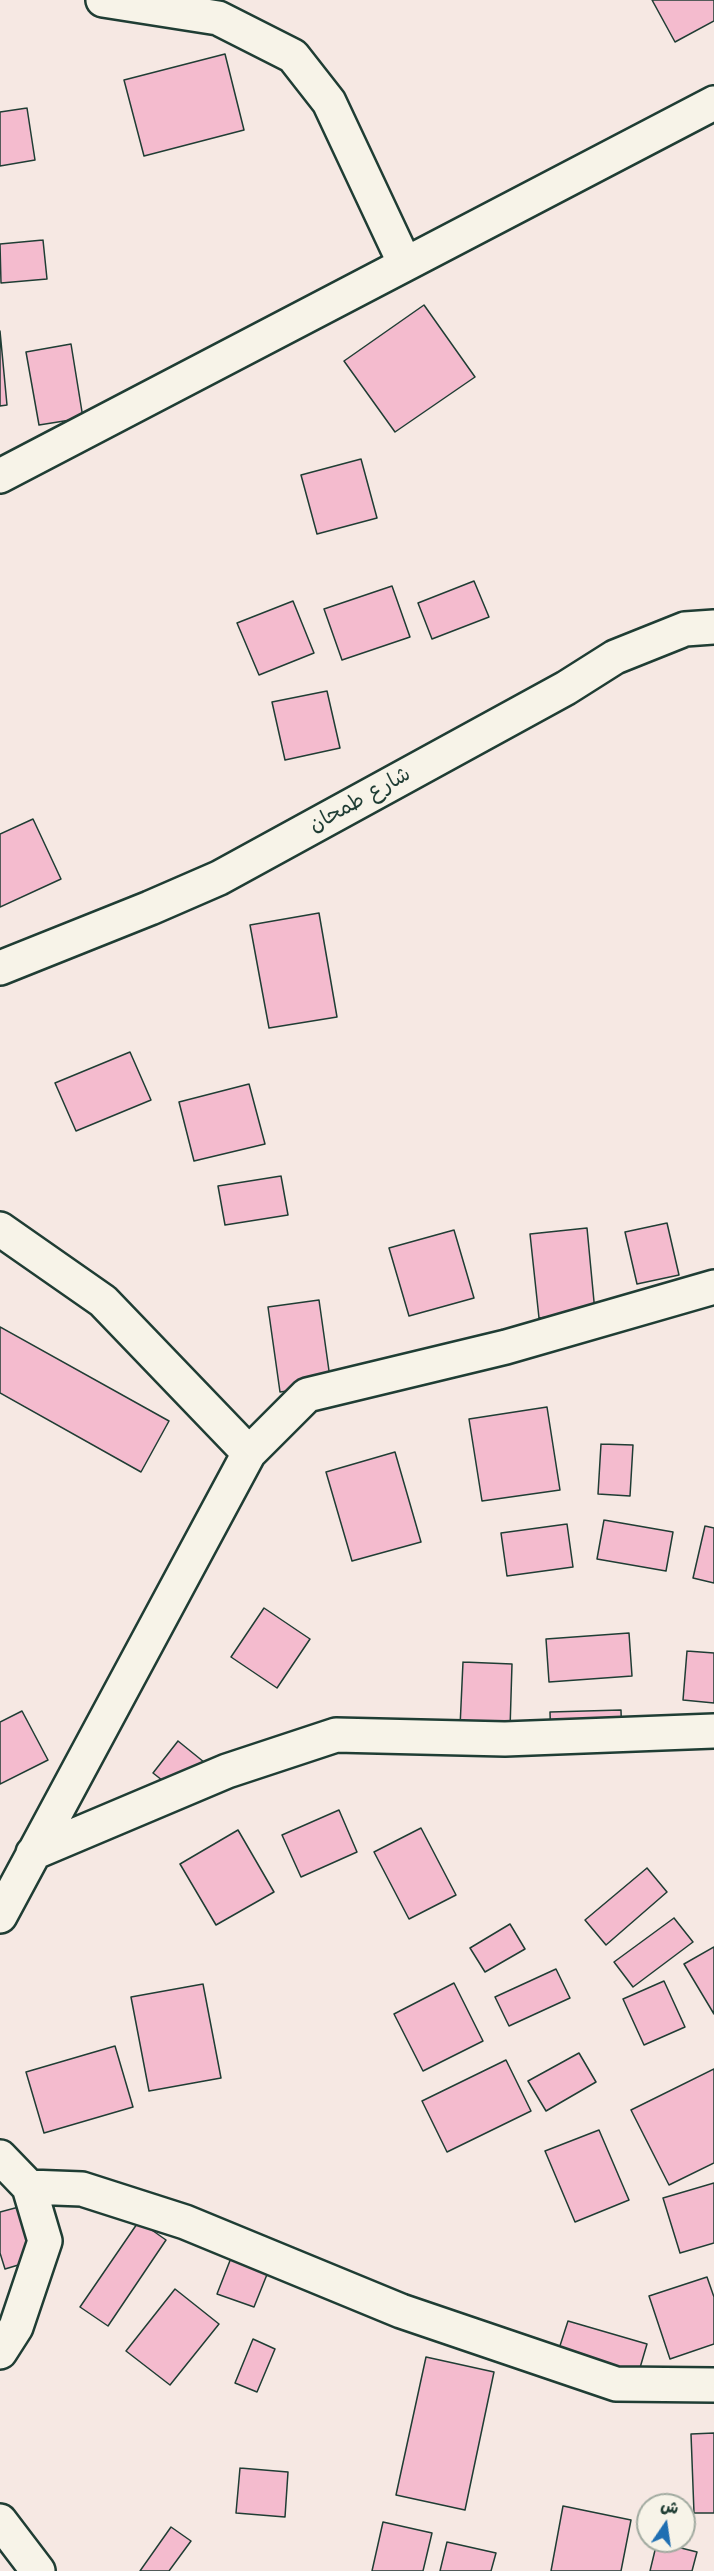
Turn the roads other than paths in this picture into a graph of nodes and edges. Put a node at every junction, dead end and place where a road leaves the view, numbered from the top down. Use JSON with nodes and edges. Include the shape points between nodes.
{"nodes":[{"id":1,"x":103,"y":0,"type":"edge"},
{"id":2,"x":714,"y":103,"type":"edge"},
{"id":3,"x":405,"y":264,"type":"junction"},
{"id":4,"x":4,"y":471,"type":"edge"},
{"id":5,"x":714,"y":627,"type":"edge"},
{"id":6,"x":0,"y":968,"type":"edge"},
{"id":7,"x":0,"y":1229,"type":"edge"},
{"id":8,"x":714,"y":1287,"type":"edge"},
{"id":9,"x":249,"y":1453,"type":"junction"},
{"id":10,"x":714,"y":1731,"type":"edge"},
{"id":11,"x":33,"y":1853,"type":"junction"},
{"id":12,"x":0,"y":1916,"type":"edge"},
{"id":13,"x":0,"y":2157,"type":"edge"},
{"id":14,"x":29,"y":2187,"type":"junction"},
{"id":15,"x":0,"y":2352,"type":"edge"},
{"id":16,"x":714,"y":2385,"type":"edge"},
{"id":17,"x":0,"y":2521,"type":"edge"},
{"id":18,"x":38,"y":2571,"type":"edge"}],
"edges":[{"from":1,"to":3,"type":"street","via":[[218,18],[293,56],[329,102]]},
{"from":2,"to":3,"type":"street"},
{"from":3,"to":4,"type":"street"},
{"from":5,"to":6,"type":"street","name":"شارع طمحان","via":[[685,629],[615,657],[566,688],[219,878]]},
{"from":7,"to":9,"type":"street","via":[[103,1300]]},
{"from":8,"to":9,"type":"street","via":[[506,1347],[307,1395]]},
{"from":9,"to":11,"type":"street"},
{"from":10,"to":11,"type":"street","via":[[505,1739],[336,1735],[227,1771]]},
{"from":11,"to":12,"type":"street"},
{"from":13,"to":14,"type":"street"},
{"from":14,"to":15,"type":"street","via":[[45,2241],[16,2327]]},
{"from":14,"to":16,"type":"street","via":[[82,2189],[185,2222],[401,2311],[616,2384]]},
{"from":17,"to":18,"type":"street"}]}
